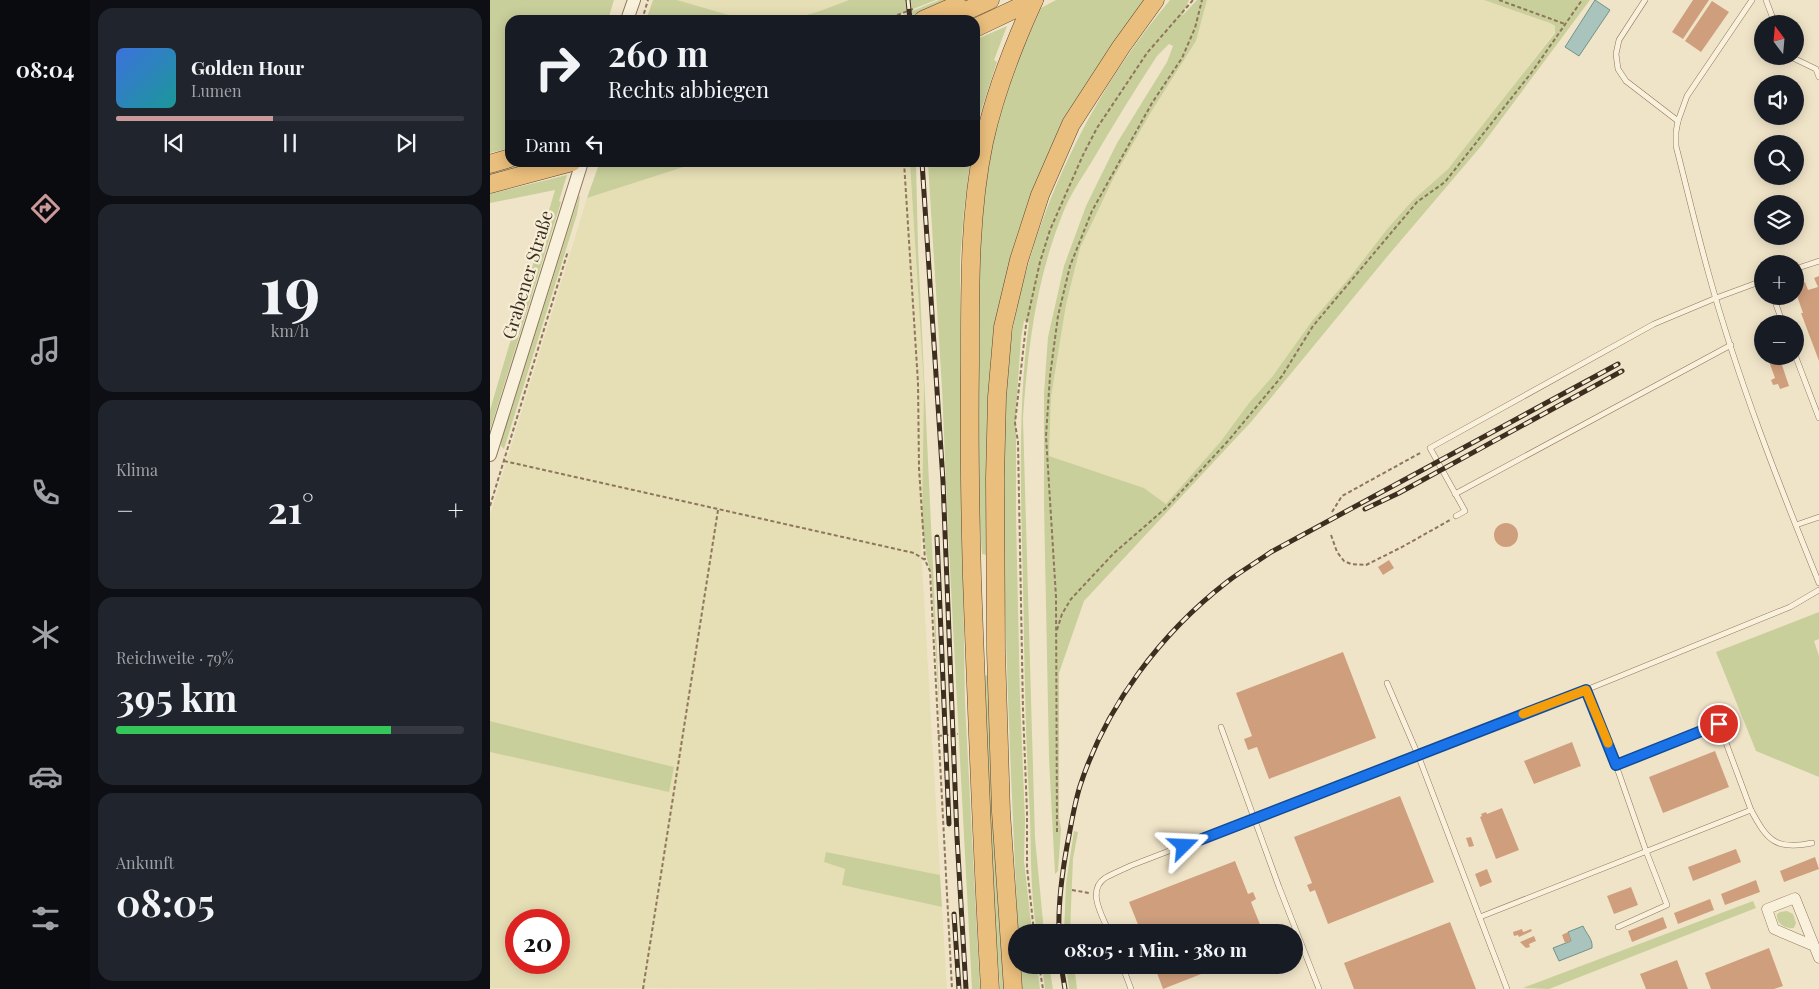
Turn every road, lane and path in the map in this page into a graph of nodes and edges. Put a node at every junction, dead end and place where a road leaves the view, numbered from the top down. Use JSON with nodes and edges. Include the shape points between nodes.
{"nodes":[{"id":1,"x":634,"y":0,"type":"edge"},
{"id":2,"x":648,"y":0,"type":"edge"},
{"id":3,"x":966,"y":0,"type":"edge"},
{"id":4,"x":990,"y":0,"type":"edge"},
{"id":5,"x":1034,"y":0,"type":"edge"},
{"id":6,"x":1155,"y":0,"type":"edge"},
{"id":7,"x":1193,"y":0,"type":"edge"},
{"id":8,"x":1202,"y":0,"type":"edge"},
{"id":9,"x":1499,"y":0,"type":"edge"},
{"id":10,"x":1582,"y":0,"type":"edge"},
{"id":11,"x":1645,"y":0,"type":"edge"},
{"id":12,"x":1752,"y":0,"type":"edge"},
{"id":13,"x":1766,"y":0,"type":"edge"},
{"id":14,"x":629,"y":15,"type":"edge"},
{"id":15,"x":644,"y":15,"type":"edge"},
{"id":16,"x":918,"y":15,"type":"edge"},
{"id":17,"x":957,"y":15,"type":"edge"},
{"id":18,"x":1772,"y":15,"type":"edge"},
{"id":19,"x":1565,"y":24,"type":"junction"},
{"id":20,"x":980,"y":26,"type":"edge"},
{"id":21,"x":1804,"y":63,"type":"edge"},
{"id":22,"x":1819,"y":76,"type":"edge"},
{"id":23,"x":1678,"y":121,"type":"junction"},
{"id":24,"x":505,"y":160,"type":"edge"},
{"id":25,"x":490,"y":164,"type":"edge"},
{"id":26,"x":980,"y":166,"type":"edge"},
{"id":27,"x":553,"y":167,"type":"edge"},
{"id":28,"x":580,"y":167,"type":"edge"},
{"id":29,"x":904,"y":167,"type":"edge"},
{"id":30,"x":980,"y":167,"type":"edge"},
{"id":31,"x":490,"y":184,"type":"edge"},
{"id":32,"x":569,"y":247,"type":"dead end"},
{"id":33,"x":1819,"y":261,"type":"edge"},
{"id":34,"x":1804,"y":266,"type":"edge"},
{"id":35,"x":1754,"y":284,"type":"edge"},
{"id":36,"x":1716,"y":298,"type":"junction"},
{"id":37,"x":1730,"y":345,"type":"junction"},
{"id":38,"x":1799,"y":365,"type":"edge"},
{"id":39,"x":1819,"y":418,"type":"edge"},
{"id":40,"x":1430,"y":448,"type":"junction"},
{"id":41,"x":490,"y":455,"type":"edge"},
{"id":42,"x":504,"y":461,"type":"junction"},
{"id":43,"x":1455,"y":494,"type":"junction"},
{"id":44,"x":490,"y":506,"type":"edge"},
{"id":45,"x":718,"y":509,"type":"junction"},
{"id":46,"x":1332,"y":512,"type":"dead end"},
{"id":47,"x":1456,"y":516,"type":"joint"},
{"id":48,"x":1819,"y":517,"type":"edge"},
{"id":49,"x":1796,"y":525,"type":"junction"},
{"id":50,"x":1331,"y":535,"type":"dead end"},
{"id":51,"x":925,"y":560,"type":"junction"},
{"id":52,"x":1819,"y":583,"type":"edge"},
{"id":53,"x":1819,"y":590,"type":"edge"},
{"id":54,"x":1056,"y":632,"type":"junction"},
{"id":55,"x":1387,"y":683,"type":"dead end"},
{"id":56,"x":1586,"y":690,"type":"junction"},
{"id":57,"x":1221,"y":727,"type":"dead end"},
{"id":58,"x":958,"y":734,"type":"dead end"},
{"id":59,"x":938,"y":736,"type":"junction"},
{"id":60,"x":1418,"y":755,"type":"junction"},
{"id":61,"x":1616,"y":765,"type":"junction"},
{"id":62,"x":1751,"y":810,"type":"junction"},
{"id":63,"x":1254,"y":819,"type":"junction"},
{"id":64,"x":1057,"y":832,"type":"dead end"},
{"id":65,"x":1812,"y":843,"type":"dead end"},
{"id":66,"x":1646,"y":851,"type":"junction"},
{"id":67,"x":1072,"y":890,"type":"dead end"},
{"id":68,"x":1095,"y":894,"type":"junction"},
{"id":69,"x":1480,"y":917,"type":"junction"},
{"id":70,"x":1033,"y":924,"type":"edge"},
{"id":71,"x":1106,"y":924,"type":"edge"},
{"id":72,"x":1618,"y":927,"type":"dead end"},
{"id":73,"x":1814,"y":946,"type":"junction"},
{"id":74,"x":1819,"y":958,"type":"edge"},
{"id":75,"x":1040,"y":974,"type":"edge"},
{"id":76,"x":1125,"y":974,"type":"edge"},
{"id":77,"x":643,"y":989,"type":"edge"},
{"id":78,"x":952,"y":989,"type":"edge"},
{"id":79,"x":990,"y":989,"type":"edge"},
{"id":80,"x":1014,"y":989,"type":"edge"},
{"id":81,"x":1043,"y":989,"type":"edge"},
{"id":82,"x":1131,"y":989,"type":"edge"},
{"id":83,"x":1319,"y":989,"type":"edge"},
{"id":84,"x":1507,"y":989,"type":"edge"}],
"edges":[{"from":1,"to":14,"type":"street"},
{"from":2,"to":15,"type":"path"},
{"from":3,"to":16,"type":"highway"},
{"from":4,"to":17,"type":"highway"},
{"from":5,"to":20,"type":"highway"},
{"from":5,"to":26,"type":"highway","via":[[1004,70]]},
{"from":6,"to":80,"type":"highway","via":[[1121,46],[1072,124],[1037,205],[1019,260],[1003,327],[996,406],[996,651],[1001,812]]},
{"from":7,"to":70,"type":"path","via":[[1147,53],[1083,155],[1050,230],[1026,325],[1015,423],[1027,867]]},
{"from":8,"to":54,"type":"path","via":[[1195,28],[1182,58],[1152,103],[1092,211],[1070,266],[1058,316],[1046,436]]},
{"from":9,"to":19,"type":"path"},
{"from":10,"to":19,"type":"path"},
{"from":11,"to":23,"type":"lane","via":[[1619,40],[1616,54],[1618,69],[1626,81]]},
{"from":12,"to":23,"type":"lane","via":[[1687,96]]},
{"from":13,"to":18,"type":"lane"},
{"from":19,"to":54,"type":"path","via":[[1532,72],[1445,182],[1417,202],[1313,326],[1282,376],[1228,441],[1167,507],[1114,553],[1071,599]]},
{"from":21,"to":22,"type":"lane","via":[[1816,69]]},
{"from":23,"to":36,"type":"lane","via":[[1676,146]]},
{"from":24,"to":25,"type":"highway"},
{"from":27,"to":31,"type":"highway"},
{"from":28,"to":41,"type":"street","name":"Grabener Straße"},
{"from":29,"to":51,"type":"path"},
{"from":30,"to":79,"type":"highway","via":[[970,271],[969,485],[980,812]]},
{"from":32,"to":42,"type":"path"},
{"from":33,"to":34,"type":"lane"},
{"from":35,"to":36,"type":"lane"},
{"from":36,"to":37,"type":"lane"},
{"from":36,"to":40,"type":"lane","via":[[1654,324]]},
{"from":37,"to":43,"type":"lane"},
{"from":37,"to":49,"type":"lane"},
{"from":38,"to":39,"type":"lane"},
{"from":40,"to":43,"type":"lane"},
{"from":40,"to":46,"type":"path","via":[[1342,496]]},
{"from":42,"to":44,"type":"path"},
{"from":42,"to":45,"type":"path"},
{"from":43,"to":47,"type":"lane","via":[[1465,511]]},
{"from":45,"to":51,"type":"path","via":[[914,553]]},
{"from":45,"to":77,"type":"path"},
{"from":47,"to":50,"type":"path","via":[[1366,564],[1344,561]]},
{"from":48,"to":49,"type":"lane"},
{"from":49,"to":52,"type":"lane"},
{"from":51,"to":59,"type":"path","via":[[930,572]]},
{"from":53,"to":56,"type":"lane","via":[[1790,607]]},
{"from":54,"to":64,"type":"path"},
{"from":55,"to":60,"type":"lane"},
{"from":56,"to":60,"type":"lane"},
{"from":56,"to":61,"type":"lane"},
{"from":57,"to":63,"type":"lane"},
{"from":58,"to":59,"type":"path"},
{"from":59,"to":78,"type":"path"},
{"from":60,"to":63,"type":"lane"},
{"from":60,"to":69,"type":"lane"},
{"from":61,"to":62,"type":"lane","via":[[1719,724]]},
{"from":61,"to":66,"type":"lane"},
{"from":62,"to":65,"type":"lane","via":[[1762,830],[1775,843],[1794,847]]},
{"from":62,"to":66,"type":"lane"},
{"from":63,"to":68,"type":"lane","via":[[1130,866],[1104,879]]},
{"from":63,"to":83,"type":"lane"},
{"from":66,"to":69,"type":"lane"},
{"from":66,"to":72,"type":"lane","via":[[1667,904]]},
{"from":67,"to":68,"type":"path"},
{"from":68,"to":71,"type":"lane"},
{"from":69,"to":84,"type":"lane"},
{"from":73,"to":73,"type":"street","via":[[1795,898],[1767,909],[1774,929]]},
{"from":73,"to":74,"type":"street"},
{"from":75,"to":81,"type":"path"},
{"from":76,"to":82,"type":"lane"}]}
